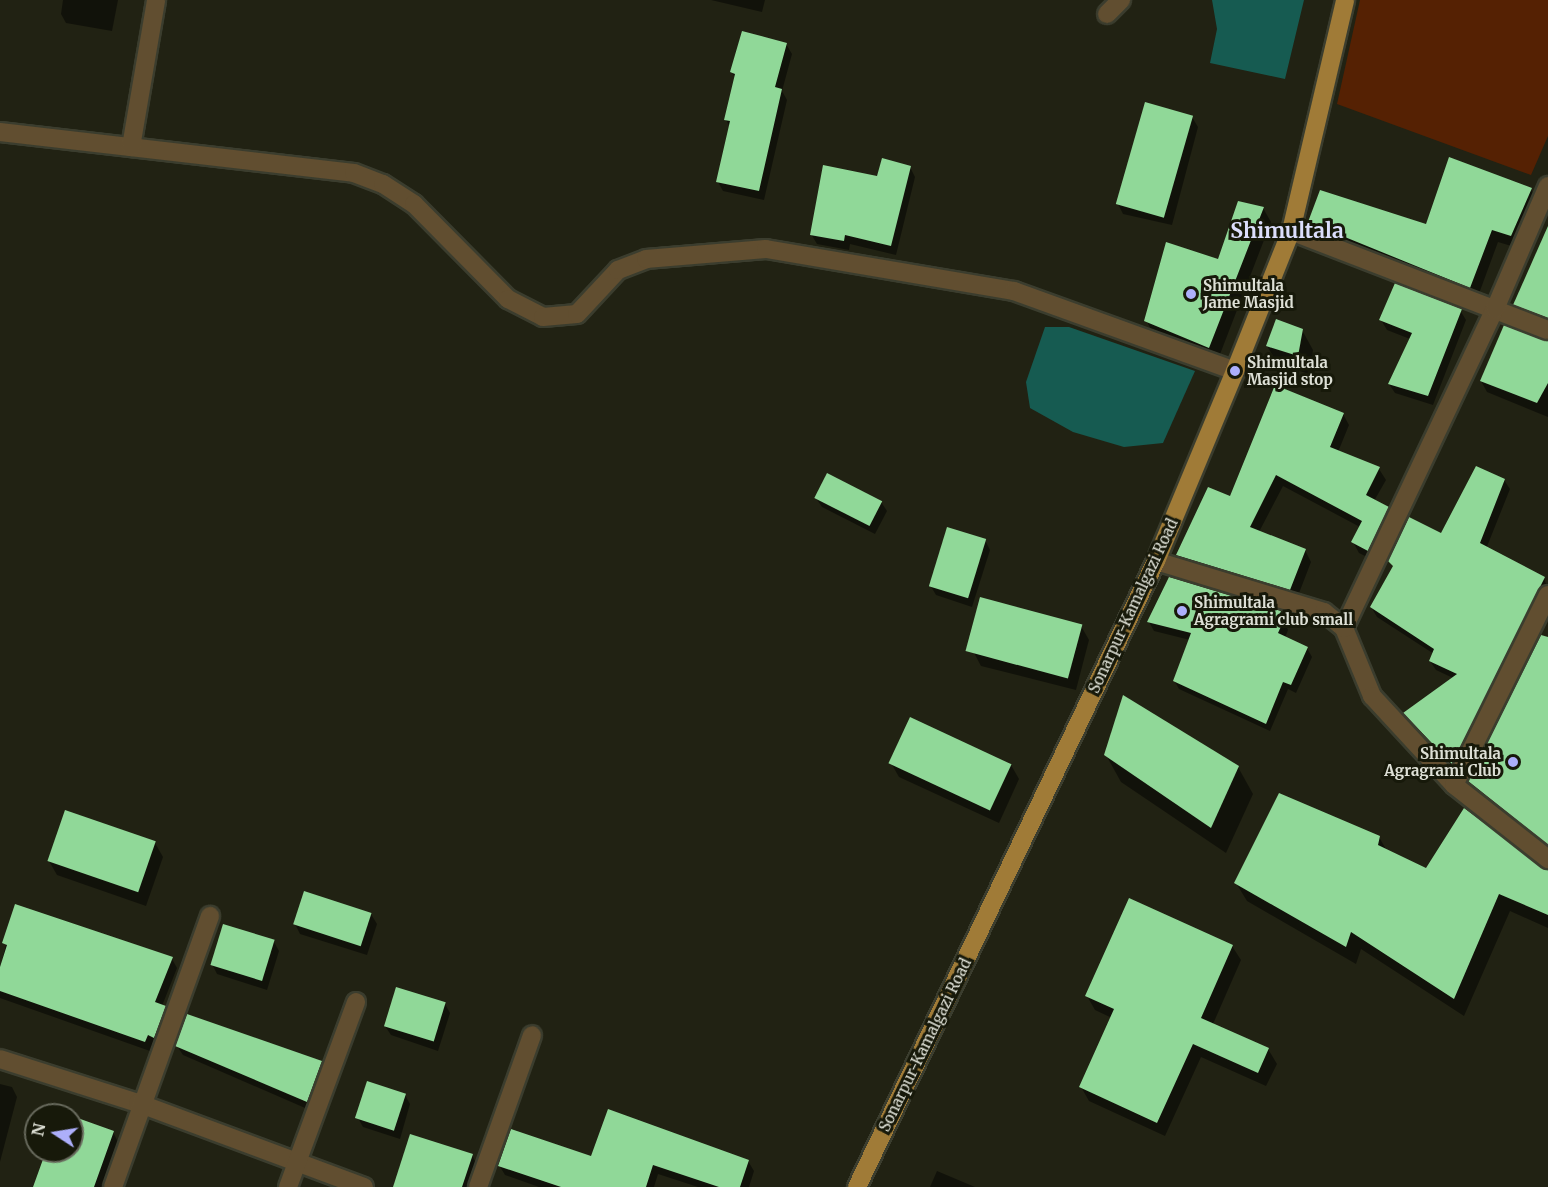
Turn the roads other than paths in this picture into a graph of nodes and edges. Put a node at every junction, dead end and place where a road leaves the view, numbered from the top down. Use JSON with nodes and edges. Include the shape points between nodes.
{"nodes":[{"id":1,"x":156,"y":0,"type":"edge"},
{"id":2,"x":1121,"y":0,"type":"edge"},
{"id":3,"x":1345,"y":0,"type":"edge"},
{"id":4,"x":1107,"y":14,"type":"dead end"},
{"id":5,"x":0,"y":132,"type":"edge"},
{"id":6,"x":131,"y":147,"type":"junction"},
{"id":7,"x":1548,"y":186,"type":"edge"},
{"id":8,"x":1291,"y":231,"type":"junction"},
{"id":9,"x":1495,"y":309,"type":"junction"},
{"id":10,"x":1548,"y":330,"type":"edge"},
{"id":11,"x":1235,"y":371,"type":"junction"},
{"id":12,"x":1156,"y":561,"type":"junction"},
{"id":13,"x":1548,"y":595,"type":"edge"},
{"id":14,"x":1344,"y":628,"type":"junction"},
{"id":15,"x":1454,"y":785,"type":"junction"},
{"id":16,"x":1548,"y":859,"type":"edge"},
{"id":17,"x":210,"y":916,"type":"dead end"},
{"id":18,"x":356,"y":1002,"type":"dead end"},
{"id":19,"x":532,"y":1035,"type":"dead end"},
{"id":20,"x":0,"y":1059,"type":"edge"},
{"id":21,"x":144,"y":1105,"type":"junction"},
{"id":22,"x":297,"y":1162,"type":"junction"},
{"id":23,"x":113,"y":1187,"type":"edge"},
{"id":24,"x":288,"y":1187,"type":"edge"},
{"id":25,"x":364,"y":1187,"type":"edge"},
{"id":26,"x":478,"y":1187,"type":"edge"},
{"id":27,"x":857,"y":1187,"type":"edge"}],
"edges":[{"from":1,"to":6,"type":"street"},
{"from":2,"to":4,"type":"street"},
{"from":3,"to":8,"type":"main road","name":"Sonarpur-Kamalgazi Road"},
{"from":5,"to":6,"type":"street"},
{"from":6,"to":11,"type":"street","via":[[354,173],[383,183],[414,204],[508,299],[543,317],[577,314],[618,270],[646,259],[766,249],[1014,291]]},
{"from":7,"to":9,"type":"street"},
{"from":8,"to":9,"type":"street"},
{"from":8,"to":11,"type":"main road","name":"Sonarpur-Kamalgazi Road"},
{"from":9,"to":10,"type":"street"},
{"from":9,"to":14,"type":"street"},
{"from":11,"to":12,"type":"main road","name":"Sonarpur-Kamalgazi Road"},
{"from":12,"to":14,"type":"street","via":[[1324,612]]},
{"from":12,"to":27,"type":"main road","name":"Sonarpur-Kamalgazi Road"},
{"from":13,"to":15,"type":"street"},
{"from":14,"to":15,"type":"street","via":[[1372,696]]},
{"from":15,"to":16,"type":"street"},
{"from":17,"to":21,"type":"street"},
{"from":18,"to":22,"type":"street"},
{"from":19,"to":26,"type":"street"},
{"from":20,"to":21,"type":"street"},
{"from":21,"to":22,"type":"street"},
{"from":21,"to":23,"type":"street"},
{"from":22,"to":24,"type":"street"},
{"from":22,"to":25,"type":"street"}]}
